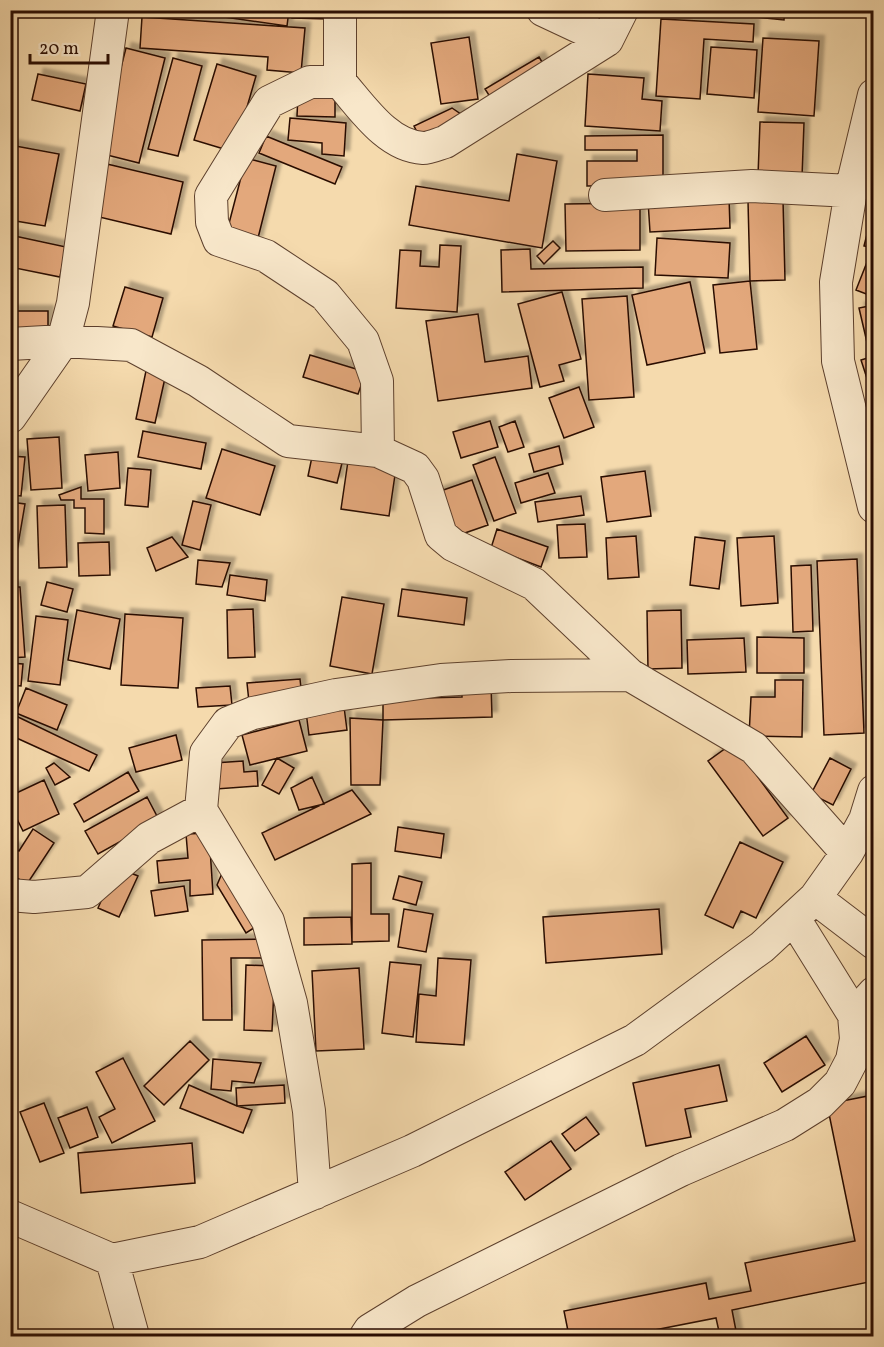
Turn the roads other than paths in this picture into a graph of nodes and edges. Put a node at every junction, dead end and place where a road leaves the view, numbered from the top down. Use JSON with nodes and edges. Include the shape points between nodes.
{"nodes":[{"id":1,"x":113,"y":10,"type":"edge"},
{"id":2,"x":340,"y":10,"type":"edge"},
{"id":3,"x":543,"y":10,"type":"edge"},
{"id":4,"x":622,"y":10,"type":"edge"},
{"id":5,"x":608,"y":40,"type":"junction"},
{"id":6,"x":340,"y":82,"type":"junction"},
{"id":7,"x":873,"y":95,"type":"edge"},
{"id":8,"x":861,"y":179,"type":"edge"},
{"id":9,"x":605,"y":195,"type":"dead end"},
{"id":10,"x":63,"y":341,"type":"junction"},
{"id":11,"x":10,"y":344,"type":"edge"},
{"id":12,"x":10,"y":417,"type":"edge"},
{"id":13,"x":378,"y":451,"type":"junction"},
{"id":14,"x":873,"y":504,"type":"edge"},
{"id":15,"x":630,"y":675,"type":"junction"},
{"id":16,"x":873,"y":791,"type":"edge"},
{"id":17,"x":201,"y":810,"type":"junction"},
{"id":18,"x":847,"y":853,"type":"junction"},
{"id":19,"x":10,"y":895,"type":"edge"},
{"id":20,"x":805,"y":909,"type":"junction"},
{"id":21,"x":873,"y":944,"type":"edge"},
{"id":22,"x":864,"y":1004,"type":"edge"},
{"id":23,"x":315,"y":1193,"type":"junction"},
{"id":24,"x":10,"y":1216,"type":"edge"},
{"id":25,"x":112,"y":1260,"type":"junction"},
{"id":26,"x":133,"y":1336,"type":"edge"},
{"id":27,"x":366,"y":1336,"type":"edge"}],
"edges":[{"from":1,"to":10,"type":"street","via":[[73,303]]},
{"from":2,"to":6,"type":"street"},
{"from":3,"to":5,"type":"street"},
{"from":4,"to":5,"type":"street"},
{"from":5,"to":6,"type":"street","via":[[445,142],[425,148],[401,143],[374,122]]},
{"from":6,"to":13,"type":"street","via":[[310,82],[269,102],[211,196],[212,222],[219,240],[266,256],[325,295],[363,341],[376,381]]},
{"from":7,"to":8,"type":"street"},
{"from":8,"to":9,"type":"street"},
{"from":8,"to":14,"type":"street","via":[[836,282],[838,361]]},
{"from":10,"to":11,"type":"street"},
{"from":10,"to":12,"type":"street"},
{"from":10,"to":13,"type":"street","via":[[131,345],[198,381],[288,441]]},
{"from":13,"to":15,"type":"street","via":[[415,468],[423,479],[441,535],[453,545],[534,584]]},
{"from":15,"to":17,"type":"street","via":[[441,680],[336,695],[253,713],[228,723],[206,753]]},
{"from":15,"to":18,"type":"street","via":[[754,748]]},
{"from":16,"to":18,"type":"street"},
{"from":17,"to":19,"type":"street","via":[[149,838],[87,892]]},
{"from":17,"to":23,"type":"street","via":[[268,921],[291,1003],[309,1111]]},
{"from":18,"to":20,"type":"street"},
{"from":20,"to":21,"type":"street"},
{"from":20,"to":22,"type":"street"},
{"from":20,"to":23,"type":"street","via":[[635,1040],[412,1151]]},
{"from":22,"to":27,"type":"street","via":[[852,1060],[840,1083],[820,1103],[785,1125],[681,1170],[417,1301]]},
{"from":23,"to":25,"type":"street","via":[[200,1242]]},
{"from":24,"to":25,"type":"street"},
{"from":25,"to":26,"type":"street"}]}
